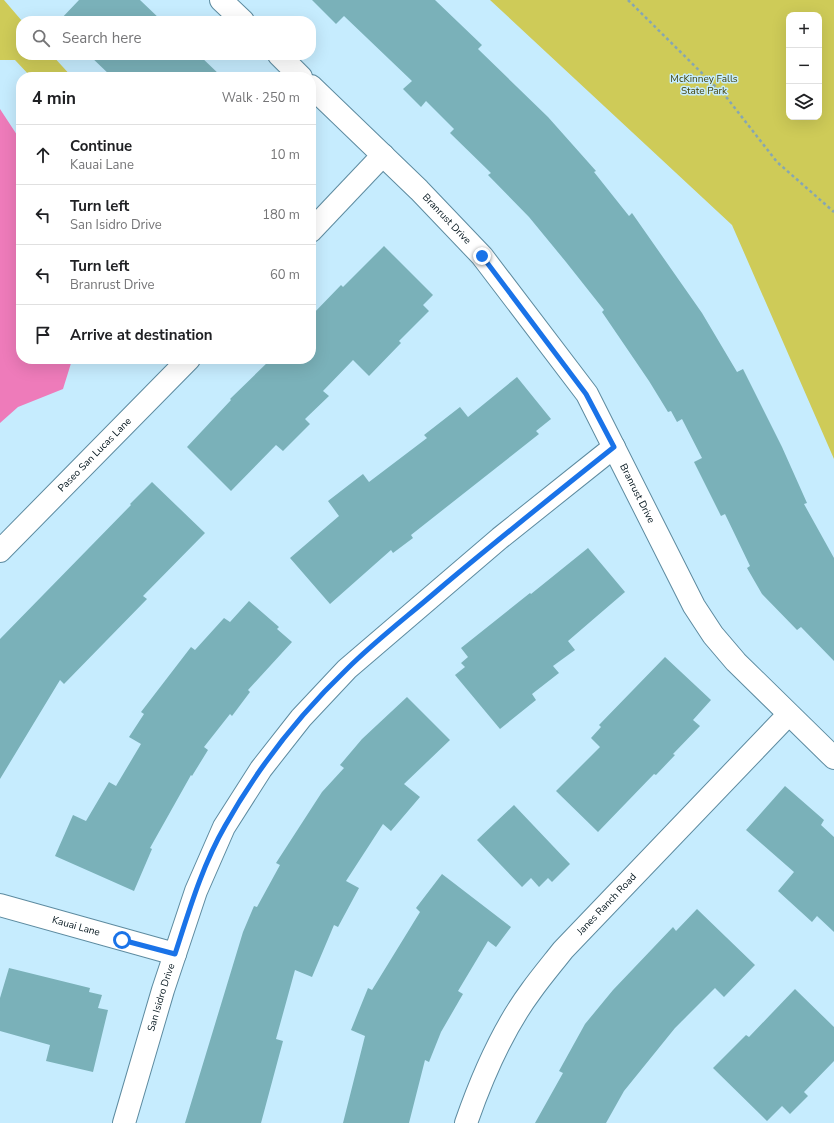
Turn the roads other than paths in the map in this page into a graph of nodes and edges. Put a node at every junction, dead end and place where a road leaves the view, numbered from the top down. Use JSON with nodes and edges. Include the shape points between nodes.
{"nodes":[{"id":1,"x":221,"y":0,"type":"edge"},
{"id":2,"x":238,"y":16,"type":"edge"},
{"id":3,"x":284,"y":60,"type":"edge"},
{"id":4,"x":297,"y":72,"type":"edge"},
{"id":5,"x":316,"y":91,"type":"edge"},
{"id":6,"x":383,"y":155,"type":"junction"},
{"id":7,"x":316,"y":226,"type":"edge"},
{"id":8,"x":184,"y":364,"type":"edge"},
{"id":9,"x":614,"y":447,"type":"junction"},
{"id":10,"x":0,"y":551,"type":"edge"},
{"id":11,"x":788,"y":715,"type":"junction"},
{"id":12,"x":834,"y":758,"type":"edge"},
{"id":13,"x":0,"y":904,"type":"edge"},
{"id":14,"x":175,"y":954,"type":"junction"},
{"id":15,"x":124,"y":1123,"type":"edge"},
{"id":16,"x":466,"y":1123,"type":"edge"}],
"edges":[{"from":1,"to":2,"type":"street"},
{"from":3,"to":4,"type":"street"},
{"from":5,"to":6,"type":"street","name":"Branrust Drive"},
{"from":6,"to":7,"type":"street"},
{"from":6,"to":9,"type":"street","name":"Branrust Drive","via":[[482,256],[586,394]]},
{"from":8,"to":10,"type":"street","name":"Paseo San Lucas Lane"},
{"from":9,"to":11,"type":"street","name":"Branrust Drive","via":[[694,606],[713,635],[736,662]]},
{"from":9,"to":14,"type":"street","name":"San Isidro Drive","via":[[500,538],[375,644],[347,669],[301,718],[261,769],[224,827],[196,890]]},
{"from":11,"to":12,"type":"street","name":"Branrust Drive"},
{"from":11,"to":16,"type":"street","name":"Janes Ranch Road","via":[[563,950],[507,1027]]},
{"from":13,"to":14,"type":"street","name":"Kauai Lane"},
{"from":14,"to":15,"type":"street","name":"San Isidro Drive"}]}
